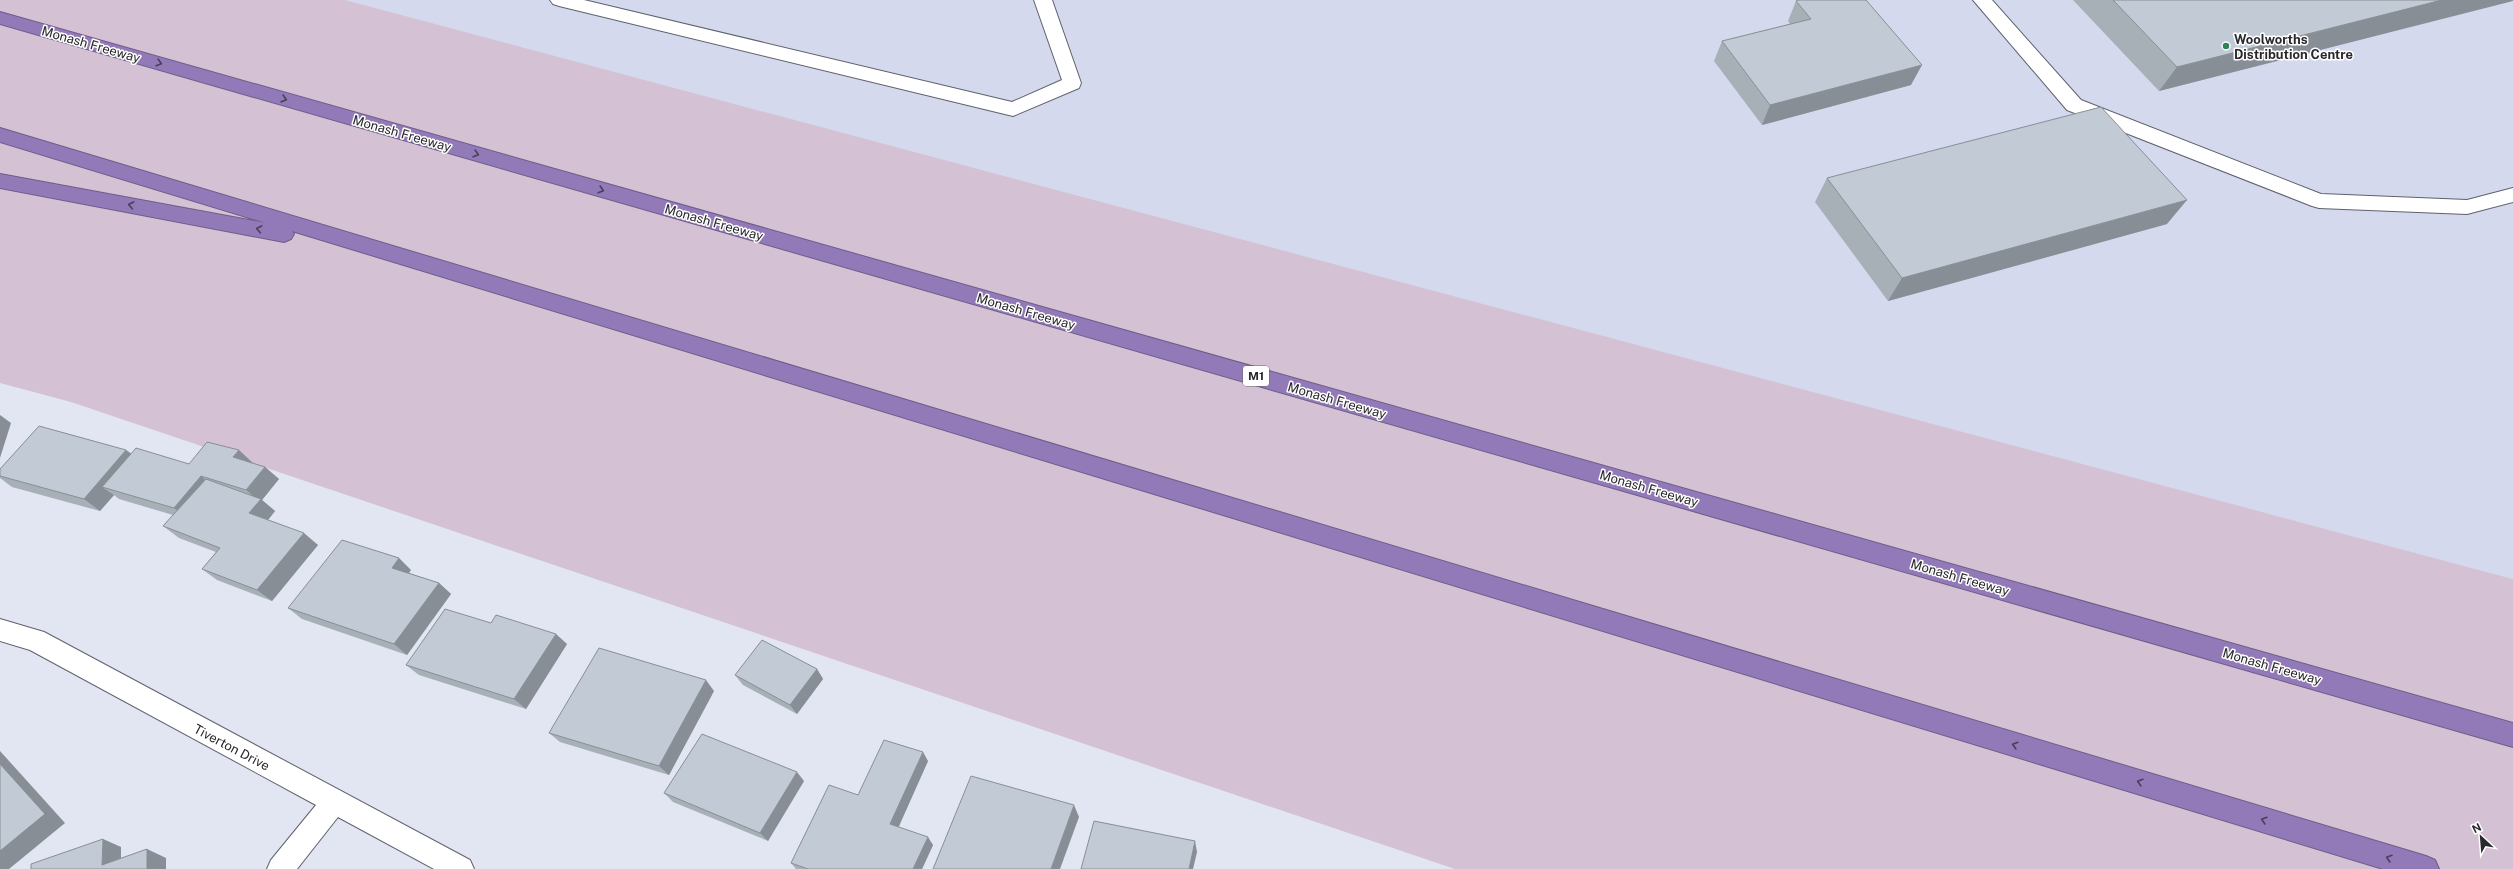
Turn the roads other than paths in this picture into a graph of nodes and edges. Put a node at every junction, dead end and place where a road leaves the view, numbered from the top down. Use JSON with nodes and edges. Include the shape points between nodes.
{"nodes":[{"id":1,"x":559,"y":0,"type":"edge"},
{"id":2,"x":1042,"y":0,"type":"edge"},
{"id":3,"x":1982,"y":0,"type":"edge"},
{"id":4,"x":0,"y":18,"type":"edge"},
{"id":5,"x":0,"y":135,"type":"edge"},
{"id":6,"x":0,"y":181,"type":"edge"},
{"id":7,"x":2513,"y":195,"type":"edge"},
{"id":8,"x":393,"y":255,"type":"junction"},
{"id":9,"x":0,"y":630,"type":"edge"},
{"id":10,"x":2513,"y":735,"type":"edge"},
{"id":11,"x":334,"y":802,"type":"junction"},
{"id":12,"x":280,"y":869,"type":"edge"},
{"id":13,"x":461,"y":869,"type":"edge"},
{"id":14,"x":2426,"y":869,"type":"edge"}],
"edges":[{"from":1,"to":2,"type":"street","via":[[1013,109],[1072,83]]},
{"from":3,"to":7,"type":"street","via":[[2074,105],[2319,201],[2467,207]]},
{"from":4,"to":10,"type":"highway","name":"Monash Freeway","number":"M1","one_way":true},
{"from":5,"to":8,"type":"highway"},
{"from":8,"to":6,"type":"highway","one_way":true},
{"from":14,"to":8,"type":"highway","one_way":true},
{"from":9,"to":11,"type":"street","name":"Tiverton Drive","via":[[35,640]]},
{"from":11,"to":12,"type":"street"},
{"from":11,"to":13,"type":"street","name":"Tiverton Drive"}]}
